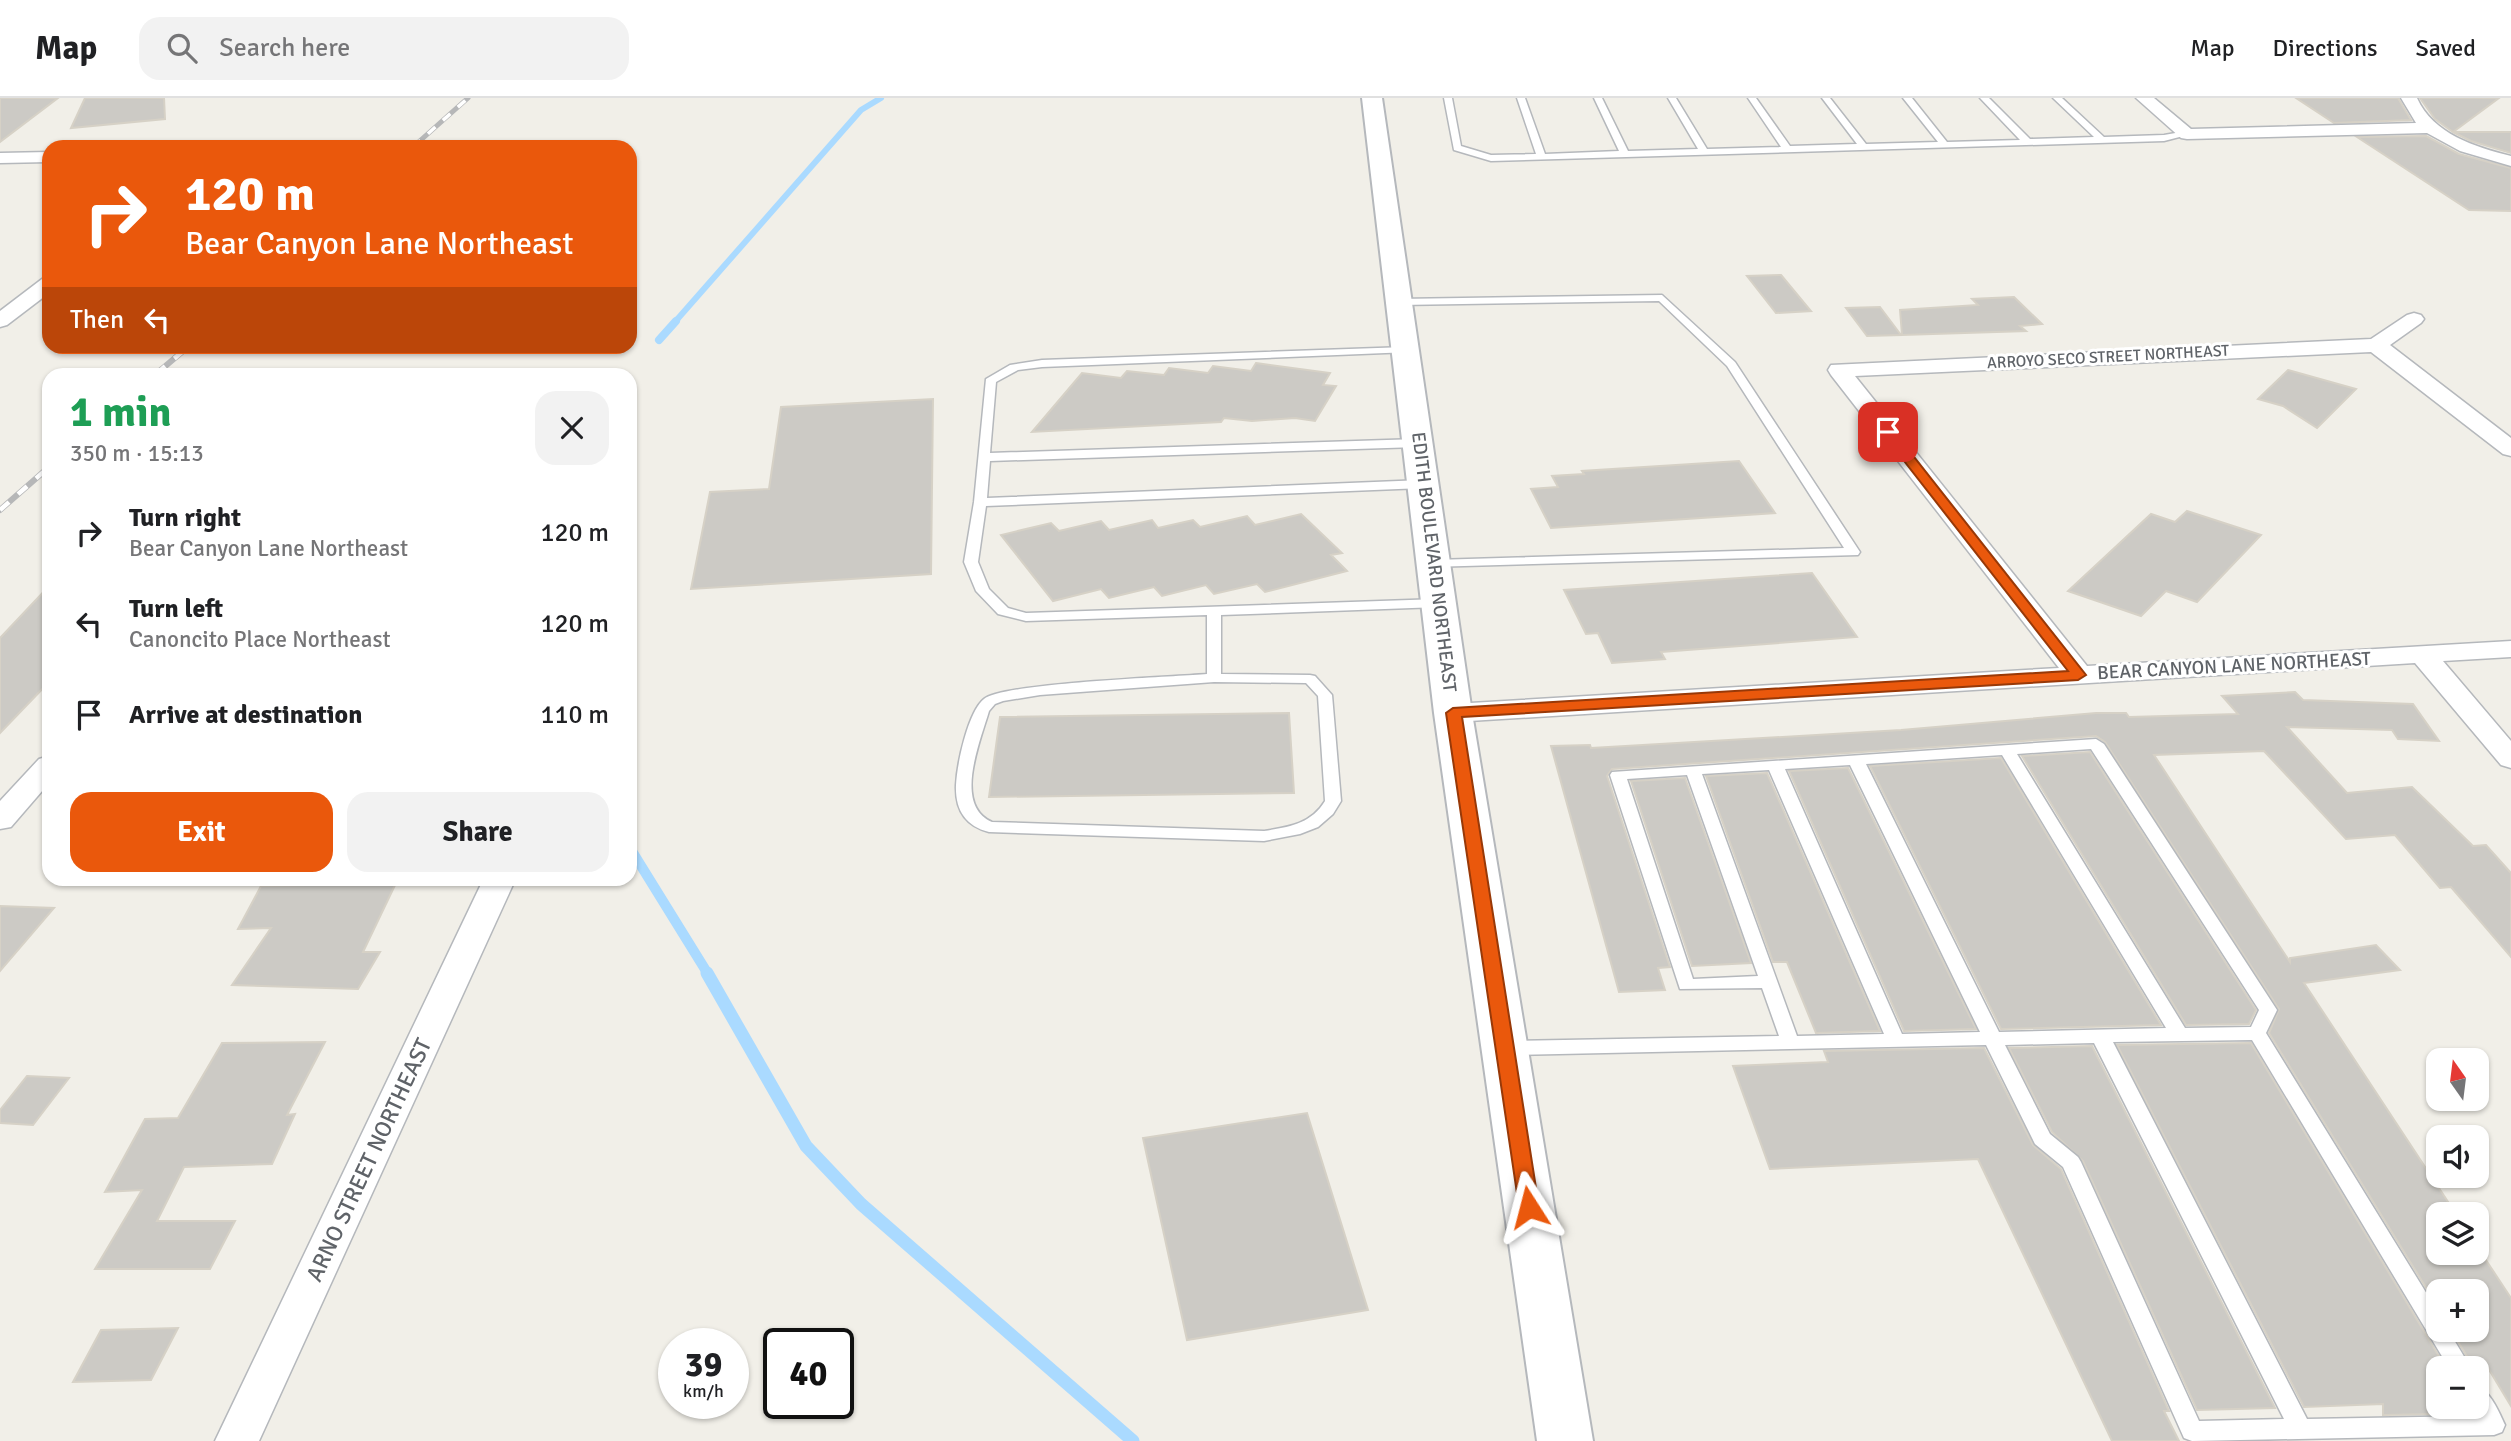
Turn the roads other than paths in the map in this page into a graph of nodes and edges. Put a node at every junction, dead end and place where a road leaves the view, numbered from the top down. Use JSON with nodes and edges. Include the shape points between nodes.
{"nodes":[{"id":1,"x":1372,"y":98,"type":"edge"},
{"id":2,"x":1448,"y":98,"type":"edge"},
{"id":3,"x":1521,"y":98,"type":"edge"},
{"id":4,"x":1598,"y":98,"type":"edge"},
{"id":5,"x":1672,"y":98,"type":"edge"},
{"id":6,"x":1752,"y":98,"type":"edge"},
{"id":7,"x":1826,"y":98,"type":"edge"},
{"id":8,"x":1907,"y":98,"type":"edge"},
{"id":9,"x":1984,"y":98,"type":"edge"},
{"id":10,"x":2057,"y":98,"type":"edge"},
{"id":11,"x":2144,"y":98,"type":"edge"},
{"id":12,"x":2409,"y":98,"type":"edge"},
{"id":13,"x":2429,"y":128,"type":"junction"},
{"id":14,"x":2187,"y":134,"type":"junction"},
{"id":15,"x":2102,"y":140,"type":"junction"},
{"id":16,"x":2028,"y":142,"type":"junction"},
{"id":17,"x":1945,"y":145,"type":"junction"},
{"id":18,"x":1864,"y":147,"type":"junction"},
{"id":19,"x":1787,"y":149,"type":"junction"},
{"id":20,"x":1704,"y":152,"type":"junction"},
{"id":21,"x":1625,"y":154,"type":"junction"},
{"id":22,"x":1541,"y":156,"type":"junction"},
{"id":23,"x":42,"y":157,"type":"edge"},
{"id":24,"x":0,"y":158,"type":"edge"},
{"id":25,"x":2507,"y":162,"type":"edge"},
{"id":26,"x":42,"y":288,"type":"edge"},
{"id":27,"x":1399,"y":302,"type":"junction"},
{"id":28,"x":2414,"y":319,"type":"dead end"},
{"id":29,"x":0,"y":321,"type":"edge"},
{"id":30,"x":2376,"y":345,"type":"junction"},
{"id":31,"x":1406,"y":350,"type":"junction"},
{"id":32,"x":1418,"y":443,"type":"junction"},
{"id":33,"x":2511,"y":449,"type":"edge"},
{"id":34,"x":984,"y":457,"type":"junction"},
{"id":35,"x":1423,"y":484,"type":"junction"},
{"id":36,"x":980,"y":502,"type":"junction"},
{"id":37,"x":1437,"y":584,"type":"junction"},
{"id":38,"x":1214,"y":611,"type":"junction"},
{"id":39,"x":2511,"y":649,"type":"edge"},
{"id":40,"x":2423,"y":654,"type":"junction"},
{"id":41,"x":2078,"y":675,"type":"junction"},
{"id":42,"x":1214,"y":678,"type":"junction"},
{"id":43,"x":1453,"y":713,"type":"junction"},
{"id":44,"x":2006,"y":749,"type":"junction"},
{"id":45,"x":2511,"y":759,"type":"edge"},
{"id":46,"x":1856,"y":760,"type":"junction"},
{"id":47,"x":1775,"y":765,"type":"junction"},
{"id":48,"x":1693,"y":770,"type":"junction"},
{"id":49,"x":42,"y":773,"type":"edge"},
{"id":50,"x":0,"y":820,"type":"edge"},
{"id":51,"x":496,"y":886,"type":"edge"},
{"id":52,"x":1769,"y":982,"type":"junction"},
{"id":53,"x":2257,"y":1033,"type":"junction"},
{"id":54,"x":2179,"y":1034,"type":"junction"},
{"id":55,"x":2100,"y":1036,"type":"junction"},
{"id":56,"x":1994,"y":1038,"type":"junction"},
{"id":57,"x":1896,"y":1040,"type":"junction"},
{"id":58,"x":1790,"y":1042,"type":"junction"},
{"id":59,"x":1505,"y":1048,"type":"junction"},
{"id":60,"x":2453,"y":1356,"type":"edge"},
{"id":61,"x":2489,"y":1417,"type":"edge"},
{"id":62,"x":2300,"y":1428,"type":"junction"},
{"id":63,"x":237,"y":1441,"type":"edge"},
{"id":64,"x":1565,"y":1441,"type":"edge"}],
"edges":[{"from":1,"to":27,"type":"street","name":"EDITH BOULEVARD NORTHEAST"},
{"from":2,"to":22,"type":"lane","via":[[1457,148],[1491,158]]},
{"from":3,"to":22,"type":"lane"},
{"from":4,"to":21,"type":"lane"},
{"from":5,"to":20,"type":"lane"},
{"from":6,"to":19,"type":"lane"},
{"from":7,"to":18,"type":"lane"},
{"from":8,"to":17,"type":"lane"},
{"from":9,"to":16,"type":"lane"},
{"from":10,"to":15,"type":"lane"},
{"from":11,"to":14,"type":"street"},
{"from":12,"to":13,"type":"street","via":[[2415,117]]},
{"from":13,"to":14,"type":"street"},
{"from":13,"to":25,"type":"street"},
{"from":14,"to":15,"type":"lane"},
{"from":15,"to":16,"type":"lane"},
{"from":16,"to":17,"type":"lane"},
{"from":17,"to":18,"type":"lane"},
{"from":18,"to":19,"type":"lane"},
{"from":19,"to":20,"type":"lane"},
{"from":20,"to":21,"type":"lane"},
{"from":21,"to":22,"type":"lane"},
{"from":23,"to":24,"type":"street"},
{"from":26,"to":29,"type":"street"},
{"from":27,"to":31,"type":"street","name":"EDITH BOULEVARD NORTHEAST"},
{"from":27,"to":37,"type":"lane","via":[[1662,298],[1731,364],[1853,552]]},
{"from":28,"to":30,"type":"street"},
{"from":30,"to":33,"type":"street"},
{"from":30,"to":41,"type":"street","name":"ARROYO SECO STREET NORTHEAST","via":[[1839,370]]},
{"from":31,"to":32,"type":"street","name":"EDITH BOULEVARD NORTHEAST"},
{"from":31,"to":34,"type":"lane","via":[[1061,362],[1001,371],[990,381]]},
{"from":32,"to":34,"type":"lane"},
{"from":32,"to":35,"type":"street","name":"EDITH BOULEVARD NORTHEAST"},
{"from":34,"to":36,"type":"lane"},
{"from":35,"to":36,"type":"lane"},
{"from":35,"to":37,"type":"street","name":"EDITH BOULEVARD NORTHEAST"},
{"from":36,"to":38,"type":"lane","via":[[971,562],[983,591],[1003,611],[1026,617]]},
{"from":37,"to":38,"type":"lane"},
{"from":37,"to":43,"type":"street","name":"EDITH BOULEVARD NORTHEAST"},
{"from":38,"to":42,"type":"lane"},
{"from":39,"to":40,"type":"street","name":"BEAR CANYON LANE NORTHEAST"},
{"from":40,"to":41,"type":"street","name":"BEAR CANYON LANE NORTHEAST"},
{"from":40,"to":45,"type":"street"},
{"from":41,"to":43,"type":"street","name":"BEAR CANYON LANE NORTHEAST"},
{"from":42,"to":42,"type":"lane","via":[[1298,678],[1320,687],[1325,695],[1333,801],[1326,815],[1306,829],[1250,835],[989,827],[973,819],[964,804],[962,785],[982,710],[990,701],[1040,691]]},
{"from":43,"to":59,"type":"street","name":"EDITH BOULEVARD NORTHEAST"},
{"from":44,"to":46,"type":"lane"},
{"from":44,"to":53,"type":"lane","via":[[2096,744],[2269,1010]]},
{"from":44,"to":54,"type":"lane"},
{"from":46,"to":47,"type":"lane"},
{"from":46,"to":56,"type":"lane"},
{"from":47,"to":48,"type":"lane"},
{"from":47,"to":57,"type":"lane"},
{"from":48,"to":52,"type":"lane"},
{"from":48,"to":52,"type":"lane","via":[[1618,775],[1686,985]]},
{"from":49,"to":50,"type":"street"},
{"from":51,"to":63,"type":"street","name":"ARNO STREET NORTHEAST"},
{"from":52,"to":58,"type":"lane"},
{"from":53,"to":54,"type":"lane"},
{"from":53,"to":60,"type":"lane"},
{"from":54,"to":55,"type":"lane"},
{"from":55,"to":56,"type":"lane"},
{"from":55,"to":62,"type":"lane"},
{"from":56,"to":57,"type":"lane"},
{"from":56,"to":62,"type":"lane","via":[[2042,1139],[2071,1162],[2192,1430]]},
{"from":57,"to":58,"type":"lane"},
{"from":58,"to":59,"type":"lane"},
{"from":59,"to":64,"type":"street","name":"EDITH BOULEVARD NORTHEAST"},
{"from":61,"to":62,"type":"lane","via":[[2494,1425]]}]}
